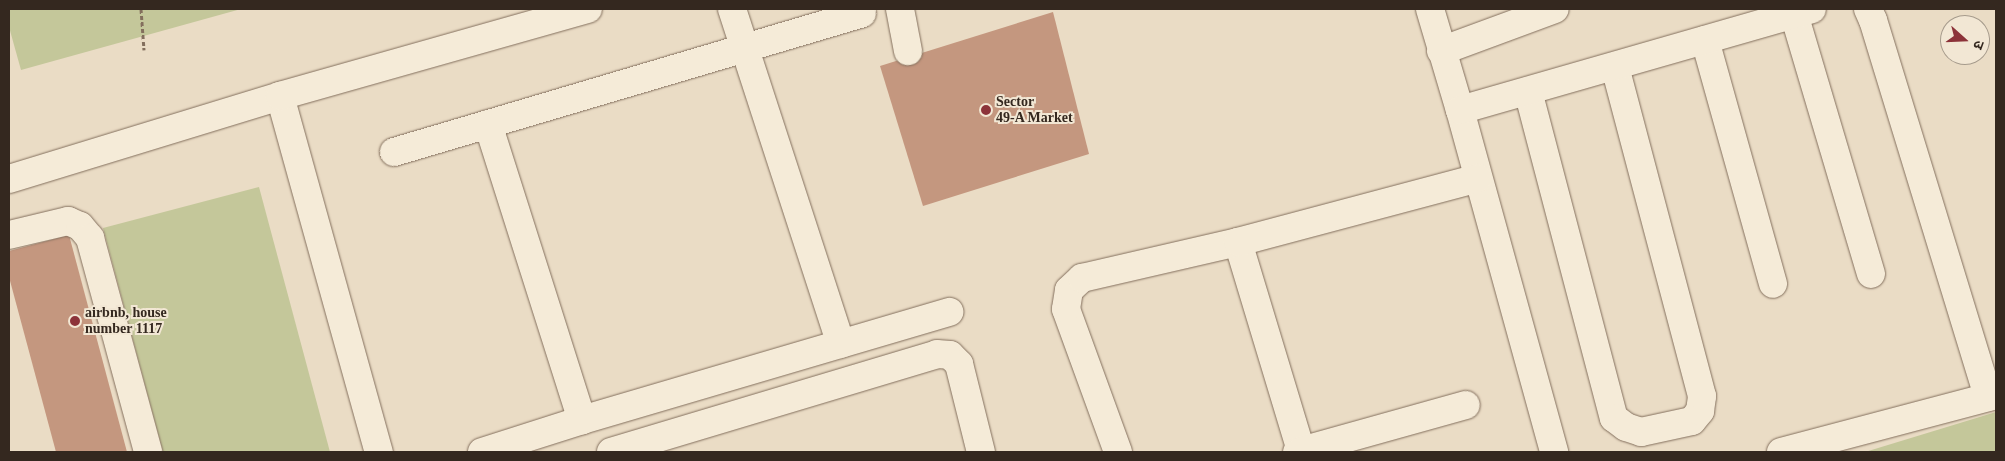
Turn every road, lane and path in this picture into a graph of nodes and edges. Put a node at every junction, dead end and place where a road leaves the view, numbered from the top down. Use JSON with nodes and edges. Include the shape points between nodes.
{"nodes":[{"id":1,"x":141,"y":9,"type":"edge"},
{"id":2,"x":588,"y":9,"type":"edge"},
{"id":3,"x":732,"y":9,"type":"edge"},
{"id":4,"x":900,"y":9,"type":"edge"},
{"id":5,"x":1430,"y":9,"type":"edge"},
{"id":6,"x":1555,"y":9,"type":"edge"},
{"id":7,"x":1868,"y":9,"type":"edge"},
{"id":8,"x":1803,"y":11,"type":"edge"},
{"id":9,"x":862,"y":13,"type":"dead end"},
{"id":10,"x":1705,"y":40,"type":"junction"},
{"id":11,"x":746,"y":48,"type":"junction"},
{"id":12,"x":144,"y":50,"type":"dead end"},
{"id":13,"x":908,"y":51,"type":"dead end"},
{"id":14,"x":1441,"y":52,"type":"junction"},
{"id":15,"x":1615,"y":66,"type":"junction"},
{"id":16,"x":1528,"y":91,"type":"junction"},
{"id":17,"x":280,"y":96,"type":"junction"},
{"id":18,"x":1460,"y":110,"type":"junction"},
{"id":19,"x":488,"y":124,"type":"junction"},
{"id":20,"x":394,"y":152,"type":"dead end"},
{"id":21,"x":1478,"y":178,"type":"junction"},
{"id":22,"x":9,"y":179,"type":"edge"},
{"id":23,"x":9,"y":235,"type":"edge"},
{"id":24,"x":1238,"y":242,"type":"junction"},
{"id":25,"x":1871,"y":274,"type":"dead end"},
{"id":26,"x":1773,"y":284,"type":"dead end"},
{"id":27,"x":949,"y":312,"type":"dead end"},
{"id":28,"x":841,"y":344,"type":"junction"},
{"id":29,"x":1992,"y":396,"type":"edge"},
{"id":30,"x":1466,"y":405,"type":"dead end"},
{"id":31,"x":582,"y":420,"type":"junction"},
{"id":32,"x":148,"y":452,"type":"edge"},
{"id":33,"x":379,"y":452,"type":"edge"},
{"id":34,"x":482,"y":452,"type":"edge"},
{"id":35,"x":611,"y":452,"type":"edge"},
{"id":36,"x":981,"y":452,"type":"edge"},
{"id":37,"x":1118,"y":452,"type":"edge"},
{"id":38,"x":1299,"y":452,"type":"edge"},
{"id":39,"x":1554,"y":452,"type":"edge"},
{"id":40,"x":1781,"y":452,"type":"edge"}],
"edges":[{"from":1,"to":12,"type":"path"},
{"from":2,"to":17,"type":"street"},
{"from":3,"to":11,"type":"street"},
{"from":4,"to":13,"type":"street"},
{"from":5,"to":14,"type":"street"},
{"from":6,"to":14,"type":"street"},
{"from":7,"to":29,"type":"street"},
{"from":8,"to":10,"type":"street"},
{"from":8,"to":25,"type":"street"},
{"from":9,"to":11,"type":"street"},
{"from":10,"to":15,"type":"street"},
{"from":10,"to":26,"type":"street"},
{"from":11,"to":19,"type":"street"},
{"from":11,"to":28,"type":"street"},
{"from":14,"to":18,"type":"street"},
{"from":15,"to":16,"type":"street"},
{"from":15,"to":16,"type":"street","via":[[1702,396],[1700,411],[1692,421],[1641,432],[1614,418]]},
{"from":16,"to":18,"type":"street"},
{"from":17,"to":22,"type":"street"},
{"from":17,"to":33,"type":"street"},
{"from":18,"to":21,"type":"street"},
{"from":19,"to":20,"type":"street"},
{"from":19,"to":31,"type":"street"},
{"from":21,"to":24,"type":"street"},
{"from":21,"to":39,"type":"street"},
{"from":23,"to":32,"type":"street","via":[[68,221],[80,226],[90,238]]},
{"from":24,"to":37,"type":"street","via":[[1082,278],[1069,290],[1066,309]]},
{"from":24,"to":38,"type":"street"},
{"from":27,"to":28,"type":"street"},
{"from":28,"to":31,"type":"street"},
{"from":29,"to":40,"type":"street"},
{"from":30,"to":38,"type":"street"},
{"from":31,"to":34,"type":"street"},
{"from":35,"to":36,"type":"street","via":[[937,354],[950,355],[959,364]]}]}
